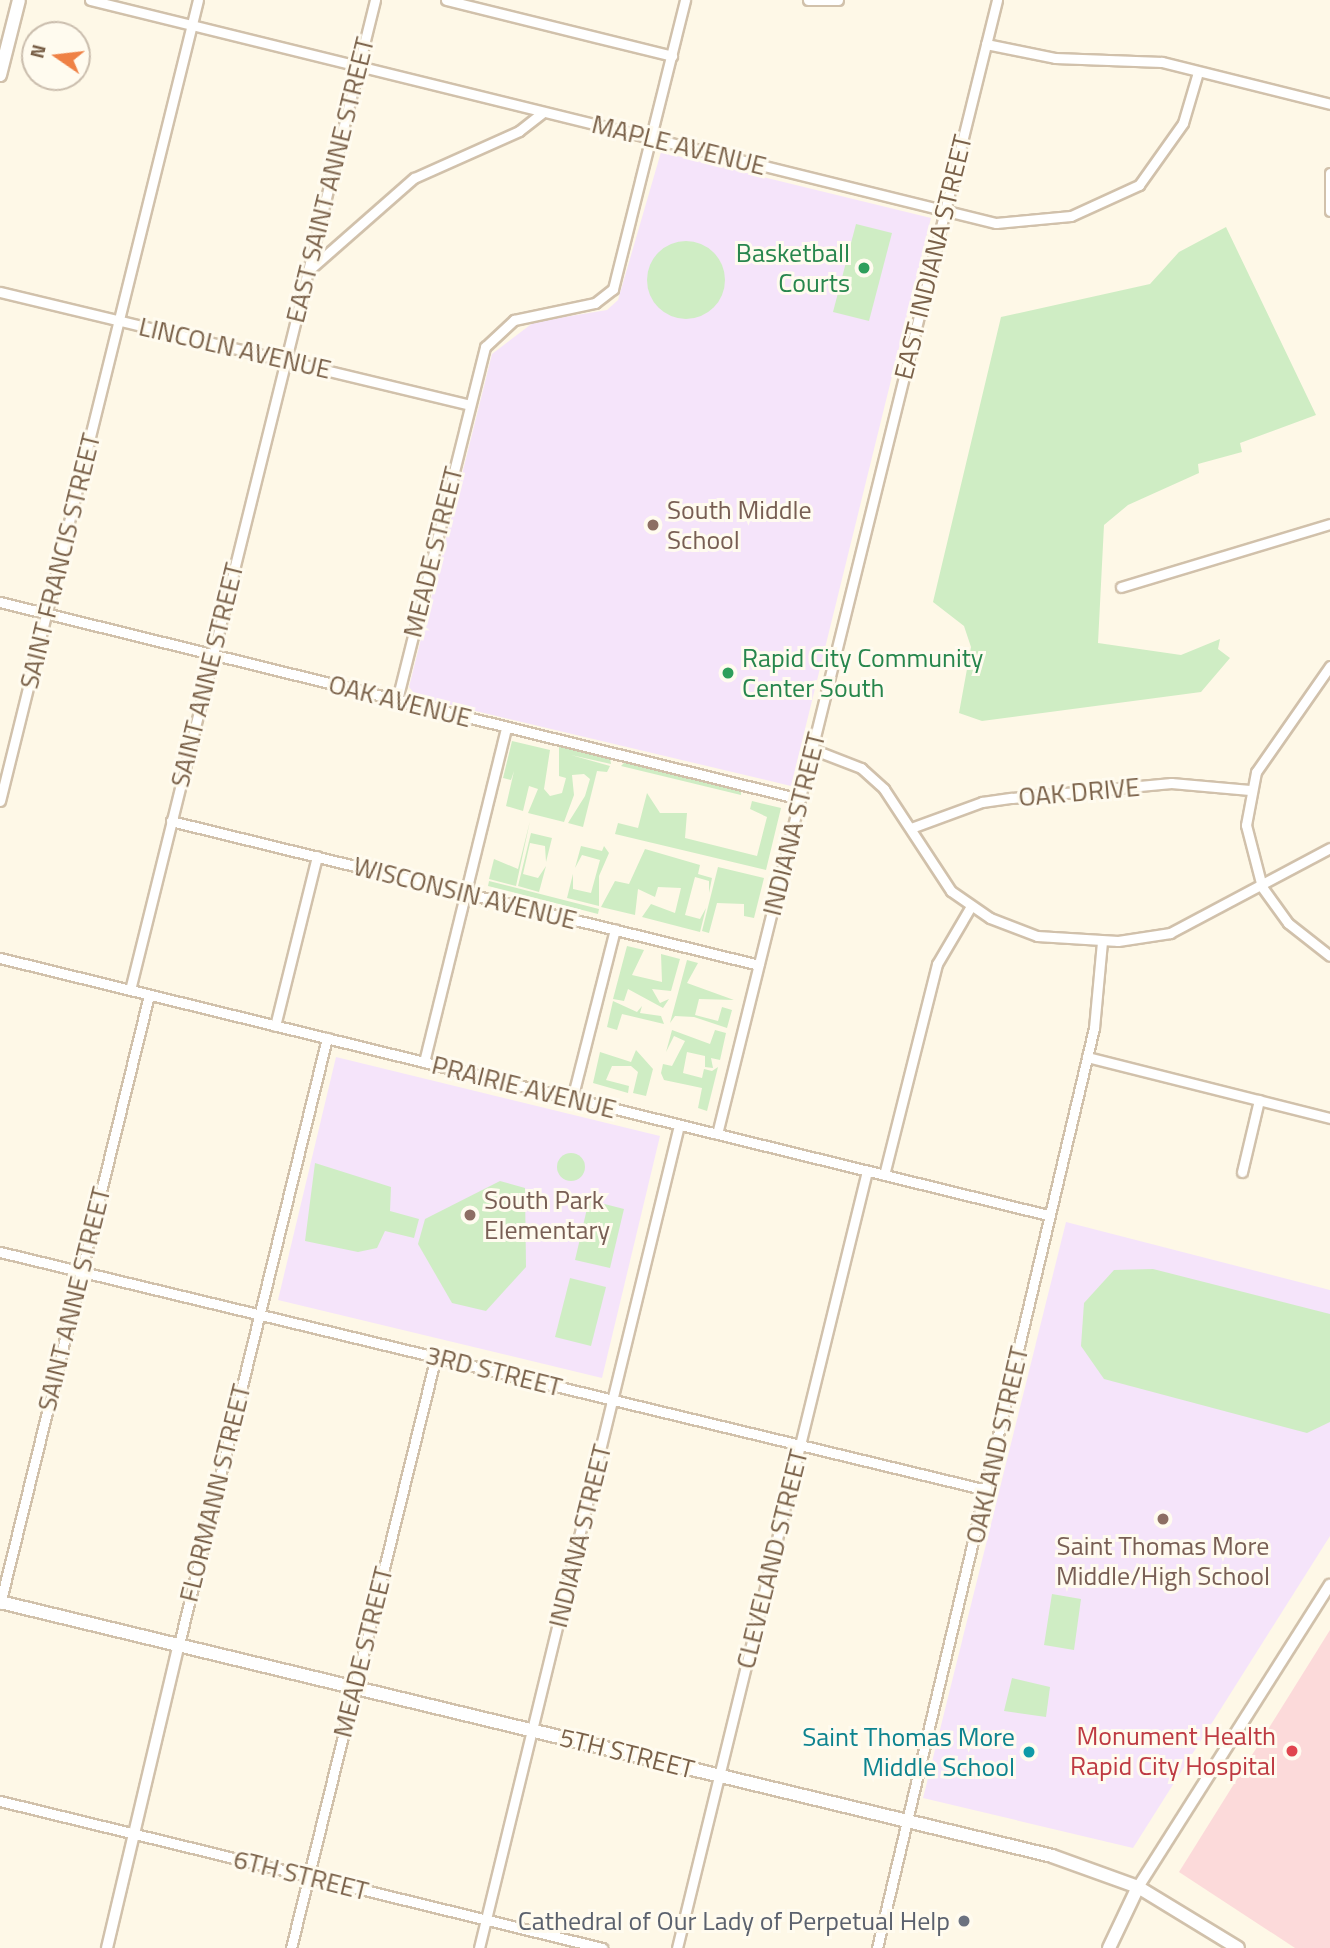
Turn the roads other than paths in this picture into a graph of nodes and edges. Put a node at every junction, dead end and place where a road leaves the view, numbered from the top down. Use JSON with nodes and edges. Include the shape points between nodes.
{"nodes":[{"id":1,"x":19,"y":0,"type":"edge"},
{"id":2,"x":90,"y":0,"type":"edge"},
{"id":3,"x":198,"y":0,"type":"edge"},
{"id":4,"x":374,"y":0,"type":"edge"},
{"id":5,"x":446,"y":0,"type":"edge"},
{"id":6,"x":685,"y":0,"type":"edge"},
{"id":7,"x":808,"y":0,"type":"edge"},
{"id":8,"x":997,"y":0,"type":"edge"},
{"id":9,"x":838,"y":1,"type":"edge"},
{"id":10,"x":192,"y":25,"type":"junction"},
{"id":11,"x":986,"y":44,"type":"junction"},
{"id":12,"x":672,"y":56,"type":"junction"},
{"id":13,"x":359,"y":66,"type":"junction"},
{"id":14,"x":1198,"y":72,"type":"junction"},
{"id":15,"x":0,"y":75,"type":"edge"},
{"id":16,"x":1330,"y":104,"type":"edge"},
{"id":17,"x":542,"y":113,"type":"junction"},
{"id":18,"x":652,"y":138,"type":"junction"},
{"id":19,"x":1330,"y":173,"type":"edge"},
{"id":20,"x":944,"y":211,"type":"junction"},
{"id":21,"x":1330,"y":211,"type":"edge"},
{"id":22,"x":308,"y":271,"type":"junction"},
{"id":23,"x":0,"y":292,"type":"edge"},
{"id":24,"x":119,"y":321,"type":"junction"},
{"id":25,"x":285,"y":360,"type":"junction"},
{"id":26,"x":469,"y":405,"type":"junction"},
{"id":27,"x":870,"y":514,"type":"joint"},
{"id":28,"x":1330,"y":524,"type":"edge"},
{"id":29,"x":1121,"y":587,"type":"dead end"},
{"id":30,"x":0,"y":603,"type":"edge"},
{"id":31,"x":47,"y":614,"type":"junction"},
{"id":32,"x":212,"y":654,"type":"junction"},
{"id":33,"x":1330,"y":666,"type":"edge"},
{"id":34,"x":397,"y":700,"type":"junction"},
{"id":35,"x":506,"y":727,"type":"junction"},
{"id":36,"x":812,"y":750,"type":"junction"},
{"id":37,"x":1250,"y":790,"type":"junction"},
{"id":38,"x":800,"y":799,"type":"junction"},
{"id":39,"x":0,"y":801,"type":"edge"},
{"id":40,"x":171,"y":821,"type":"junction"},
{"id":41,"x":911,"y":828,"type":"junction"},
{"id":42,"x":1330,"y":848,"type":"edge"},
{"id":43,"x":317,"y":856,"type":"junction"},
{"id":44,"x":1262,"y":887,"type":"junction"},
{"id":45,"x":466,"y":893,"type":"junction"},
{"id":46,"x":971,"y":906,"type":"junction"},
{"id":47,"x":615,"y":929,"type":"junction"},
{"id":48,"x":1102,"y":941,"type":"junction"},
{"id":49,"x":1330,"y":956,"type":"edge"},
{"id":50,"x":0,"y":958,"type":"edge"},
{"id":51,"x":759,"y":965,"type":"junction"},
{"id":52,"x":130,"y":990,"type":"junction"},
{"id":53,"x":149,"y":995,"type":"junction"},
{"id":54,"x":275,"y":1026,"type":"junction"},
{"id":55,"x":327,"y":1038,"type":"junction"},
{"id":56,"x":1087,"y":1057,"type":"junction"},
{"id":57,"x":424,"y":1062,"type":"junction"},
{"id":58,"x":572,"y":1098,"type":"junction"},
{"id":59,"x":1259,"y":1100,"type":"junction"},
{"id":60,"x":1330,"y":1118,"type":"edge"},
{"id":61,"x":679,"y":1125,"type":"junction"},
{"id":62,"x":717,"y":1134,"type":"junction"},
{"id":63,"x":867,"y":1171,"type":"junction"},
{"id":64,"x":1242,"y":1172,"type":"dead end"},
{"id":65,"x":884,"y":1175,"type":"junction"},
{"id":66,"x":1048,"y":1215,"type":"junction"},
{"id":67,"x":0,"y":1252,"type":"edge"},
{"id":68,"x":81,"y":1271,"type":"junction"},
{"id":69,"x":259,"y":1314,"type":"junction"},
{"id":70,"x":436,"y":1356,"type":"junction"},
{"id":71,"x":613,"y":1400,"type":"junction"},
{"id":72,"x":800,"y":1446,"type":"junction"},
{"id":73,"x":988,"y":1490,"type":"junction"},
{"id":74,"x":1330,"y":1585,"type":"edge"},
{"id":75,"x":0,"y":1603,"type":"edge"},
{"id":76,"x":179,"y":1644,"type":"junction"},
{"id":77,"x":355,"y":1687,"type":"junction"},
{"id":78,"x":533,"y":1730,"type":"junction"},
{"id":79,"x":719,"y":1776,"type":"junction"},
{"id":80,"x":0,"y":1801,"type":"edge"},
{"id":81,"x":908,"y":1821,"type":"junction"},
{"id":82,"x":136,"y":1834,"type":"junction"},
{"id":83,"x":308,"y":1876,"type":"junction"},
{"id":84,"x":1138,"y":1887,"type":"junction"},
{"id":85,"x":486,"y":1920,"type":"junction"},
{"id":86,"x":107,"y":1948,"type":"edge"},
{"id":87,"x":291,"y":1948,"type":"edge"},
{"id":88,"x":479,"y":1948,"type":"edge"},
{"id":89,"x":603,"y":1948,"type":"edge"},
{"id":90,"x":677,"y":1948,"type":"edge"},
{"id":91,"x":877,"y":1948,"type":"edge"},
{"id":92,"x":1109,"y":1948,"type":"edge"},
{"id":93,"x":1238,"y":1948,"type":"edge"}],
"edges":[{"from":1,"to":15,"type":"main road"},
{"from":2,"to":10,"type":"street","name":"MAPLE AVENUE"},
{"from":3,"to":10,"type":"street","name":"SAINT FRANCIS STREET"},
{"from":4,"to":13,"type":"street","name":"EAST SAINT ANNE STREET"},
{"from":5,"to":12,"type":"street"},
{"from":6,"to":12,"type":"street","name":"MEADE STREET"},
{"from":7,"to":9,"type":"street"},
{"from":8,"to":11,"type":"street","name":"EAST INDIANA STREET"},
{"from":10,"to":13,"type":"street","name":"MAPLE AVENUE"},
{"from":10,"to":24,"type":"street","name":"SAINT FRANCIS STREET"},
{"from":11,"to":14,"type":"street","via":[[1055,58],[1144,60]]},
{"from":11,"to":20,"type":"street","name":"EAST INDIANA STREET"},
{"from":12,"to":18,"type":"street","name":"MEADE STREET"},
{"from":13,"to":17,"type":"street","name":"MAPLE AVENUE"},
{"from":13,"to":22,"type":"street","name":"EAST SAINT ANNE STREET"},
{"from":14,"to":16,"type":"street"},
{"from":14,"to":20,"type":"street","name":"MAPLE AVENUE","via":[[1183,123],[1164,156],[1139,185],[1107,203],[1026,224]]},
{"from":17,"to":18,"type":"street","name":"MAPLE AVENUE"},
{"from":17,"to":22,"type":"street","via":[[519,131],[414,178]]},
{"from":18,"to":20,"type":"street","name":"MAPLE AVENUE"},
{"from":18,"to":26,"type":"street","name":"MEADE STREET","via":[[613,289],[595,303],[547,308],[500,328],[485,347]]},
{"from":19,"to":21,"type":"street"},
{"from":20,"to":27,"type":"street","name":"EAST INDIANA STREET"},
{"from":22,"to":25,"type":"street","name":"EAST SAINT ANNE STREET"},
{"from":23,"to":24,"type":"street","name":"LINCOLN AVENUE"},
{"from":24,"to":25,"type":"street","name":"LINCOLN AVENUE"},
{"from":24,"to":31,"type":"street","name":"SAINT FRANCIS STREET"},
{"from":25,"to":26,"type":"street","name":"LINCOLN AVENUE"},
{"from":25,"to":32,"type":"street","name":"SAINT ANNE STREET"},
{"from":26,"to":34,"type":"street","name":"MEADE STREET"},
{"from":27,"to":36,"type":"street","name":"INDIANA STREET"},
{"from":28,"to":29,"type":"street"},
{"from":30,"to":31,"type":"street","name":"OAK AVENUE"},
{"from":31,"to":32,"type":"street","name":"OAK AVENUE"},
{"from":31,"to":39,"type":"street","name":"SAINT FRANCIS STREET"},
{"from":32,"to":34,"type":"street","name":"OAK AVENUE"},
{"from":32,"to":40,"type":"street","name":"SAINT ANNE STREET"},
{"from":33,"to":37,"type":"street","via":[[1266,753]]},
{"from":34,"to":35,"type":"street","name":"OAK AVENUE"},
{"from":35,"to":38,"type":"street","name":"OAK AVENUE"},
{"from":35,"to":45,"type":"street"},
{"from":36,"to":38,"type":"street","name":"INDIANA STREET"},
{"from":36,"to":41,"type":"street","via":[[861,768],[893,798]]},
{"from":37,"to":41,"type":"street","name":"OAK DRIVE","via":[[1171,783],[1012,798],[982,802]]},
{"from":37,"to":44,"type":"street","via":[[1247,843]]},
{"from":38,"to":51,"type":"street","name":"INDIANA STREET"},
{"from":40,"to":43,"type":"street","name":"WISCONSIN AVENUE"},
{"from":40,"to":52,"type":"street","name":"SAINT ANNE STREET"},
{"from":41,"to":46,"type":"street","via":[[933,867]]},
{"from":42,"to":44,"type":"street"},
{"from":43,"to":45,"type":"street","name":"WISCONSIN AVENUE"},
{"from":43,"to":54,"type":"street"},
{"from":44,"to":48,"type":"street","via":[[1170,933]]},
{"from":44,"to":49,"type":"street","via":[[1288,923]]},
{"from":45,"to":47,"type":"street","name":"WISCONSIN AVENUE"},
{"from":45,"to":57,"type":"street"},
{"from":46,"to":48,"type":"street","via":[[1037,936]]},
{"from":46,"to":65,"type":"street","via":[[934,971]]},
{"from":47,"to":51,"type":"street","name":"WISCONSIN AVENUE"},
{"from":47,"to":58,"type":"street"},
{"from":48,"to":56,"type":"street","name":"OAKLAND STREET"},
{"from":50,"to":52,"type":"street","name":"PRAIRIE AVENUE"},
{"from":51,"to":62,"type":"street","name":"INDIANA STREET"},
{"from":52,"to":53,"type":"street","name":"PRAIRIE AVENUE"},
{"from":53,"to":54,"type":"street","name":"PRAIRIE AVENUE"},
{"from":53,"to":68,"type":"street","name":"SAINT ANNE STREET"},
{"from":54,"to":55,"type":"street","name":"PRAIRIE AVENUE"},
{"from":55,"to":57,"type":"street","name":"PRAIRIE AVENUE"},
{"from":55,"to":69,"type":"street","name":"FLORMANN STREET"},
{"from":56,"to":59,"type":"street"},
{"from":56,"to":66,"type":"street","name":"OAKLAND STREET"},
{"from":57,"to":58,"type":"street","name":"PRAIRIE AVENUE"},
{"from":58,"to":61,"type":"street","name":"PRAIRIE AVENUE"},
{"from":59,"to":60,"type":"street"},
{"from":59,"to":64,"type":"street"},
{"from":61,"to":62,"type":"street","name":"PRAIRIE AVENUE"},
{"from":61,"to":71,"type":"street","name":"INDIANA STREET"},
{"from":62,"to":63,"type":"street","name":"PRAIRIE AVENUE"},
{"from":63,"to":65,"type":"street","name":"PRAIRIE AVENUE"},
{"from":63,"to":72,"type":"street","name":"CLEVELAND STREET"},
{"from":65,"to":66,"type":"street","name":"PRAIRIE AVENUE"},
{"from":66,"to":73,"type":"street","name":"OAKLAND STREET"},
{"from":67,"to":68,"type":"street","name":"3RD STREET"},
{"from":68,"to":69,"type":"street","name":"3RD STREET"},
{"from":68,"to":75,"type":"street","name":"SAINT ANNE STREET"},
{"from":69,"to":70,"type":"street","name":"3RD STREET"},
{"from":69,"to":76,"type":"street","name":"FLORMANN STREET"},
{"from":70,"to":71,"type":"street","name":"3RD STREET"},
{"from":70,"to":77,"type":"street","name":"MEADE STREET"},
{"from":71,"to":72,"type":"street","name":"3RD STREET"},
{"from":71,"to":78,"type":"street","name":"INDIANA STREET"},
{"from":72,"to":73,"type":"street","name":"3RD STREET"},
{"from":72,"to":79,"type":"street","name":"CLEVELAND STREET"},
{"from":73,"to":81,"type":"street","name":"OAKLAND STREET"},
{"from":74,"to":84,"type":"street"},
{"from":75,"to":76,"type":"main road","name":"5TH STREET"},
{"from":76,"to":77,"type":"main road","name":"5TH STREET"},
{"from":76,"to":82,"type":"street","name":"FLORMANN STREET"},
{"from":77,"to":78,"type":"main road","name":"5TH STREET"},
{"from":77,"to":83,"type":"street","name":"MEADE STREET"},
{"from":78,"to":79,"type":"main road","name":"5TH STREET"},
{"from":78,"to":85,"type":"street","name":"INDIANA STREET"},
{"from":79,"to":81,"type":"main road","name":"5TH STREET"},
{"from":79,"to":90,"type":"street","name":"CLEVELAND STREET"},
{"from":80,"to":82,"type":"street","name":"6TH STREET"},
{"from":81,"to":84,"type":"main road","name":"5TH STREET","via":[[1052,1856]]},
{"from":81,"to":91,"type":"street","name":"OAKLAND STREET"},
{"from":82,"to":83,"type":"street","name":"6TH STREET"},
{"from":82,"to":86,"type":"street","name":"FLORMANN STREET"},
{"from":83,"to":85,"type":"street","name":"6TH STREET"},
{"from":83,"to":87,"type":"street","name":"MEADE STREET"},
{"from":84,"to":92,"type":"main road"},
{"from":84,"to":93,"type":"main road","name":"5TH STREET"},
{"from":85,"to":88,"type":"street","name":"INDIANA STREET"},
{"from":85,"to":89,"type":"street","name":"6TH STREET"}]}
